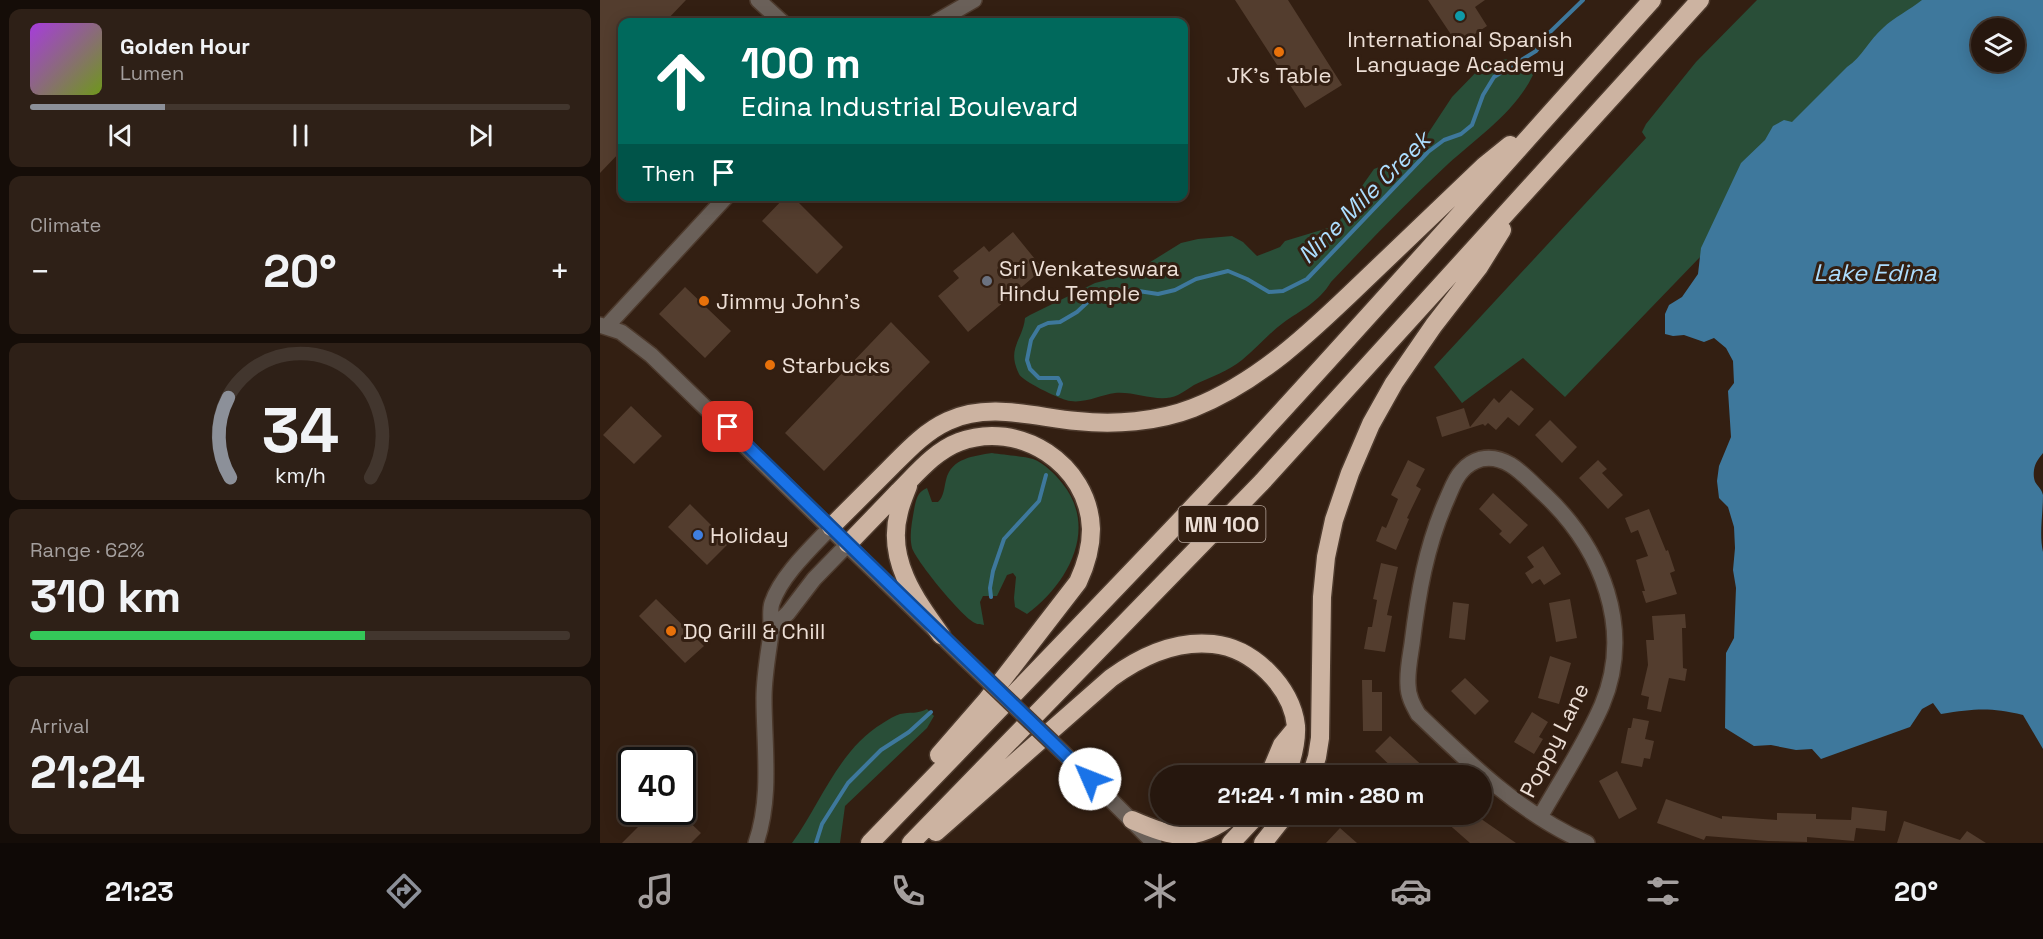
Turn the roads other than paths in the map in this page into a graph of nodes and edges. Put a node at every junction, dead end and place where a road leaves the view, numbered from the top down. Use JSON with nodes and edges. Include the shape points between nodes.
{"nodes":[{"id":1,"x":758,"y":0,"type":"edge"},
{"id":2,"x":974,"y":0,"type":"edge"},
{"id":3,"x":1652,"y":0,"type":"edge"},
{"id":4,"x":1700,"y":0,"type":"edge"},
{"id":5,"x":778,"y":18,"type":"edge"},
{"id":6,"x":943,"y":18,"type":"edge"},
{"id":7,"x":1557,"y":105,"type":"junction"},
{"id":8,"x":1523,"y":195,"type":"junction"},
{"id":9,"x":722,"y":201,"type":"edge"},
{"id":10,"x":603,"y":325,"type":"edge"},
{"id":11,"x":911,"y":480,"type":"junction"},
{"id":12,"x":831,"y":527,"type":"junction"},
{"id":13,"x":848,"y":544,"type":"junction"},
{"id":14,"x":771,"y":628,"type":"junction"},
{"id":15,"x":941,"y":635,"type":"junction"},
{"id":16,"x":1296,"y":728,"type":"junction"},
{"id":17,"x":1274,"y":765,"type":"edge"},
{"id":18,"x":1290,"y":765,"type":"edge"},
{"id":19,"x":1314,"y":765,"type":"edge"},
{"id":20,"x":1540,"y":817,"type":"junction"},
{"id":21,"x":1132,"y":820,"type":"junction"},
{"id":22,"x":1221,"y":825,"type":"edge"},
{"id":23,"x":1248,"y":825,"type":"edge"},
{"id":24,"x":1277,"y":825,"type":"edge"},
{"id":25,"x":756,"y":843,"type":"edge"},
{"id":26,"x":863,"y":843,"type":"edge"},
{"id":27,"x":870,"y":843,"type":"edge"},
{"id":28,"x":911,"y":843,"type":"edge"},
{"id":29,"x":923,"y":843,"type":"edge"},
{"id":30,"x":1154,"y":843,"type":"edge"},
{"id":31,"x":1231,"y":843,"type":"edge"},
{"id":32,"x":1263,"y":843,"type":"edge"},
{"id":33,"x":1587,"y":843,"type":"edge"}],
"edges":[{"from":1,"to":5,"type":"street"},
{"from":2,"to":6,"type":"street"},
{"from":3,"to":7,"type":"highway","number":"MN 100"},
{"from":4,"to":8,"type":"highway","number":"MN 100"},
{"from":7,"to":12,"type":"highway","via":[[1484,166],[1331,312],[1289,348],[1223,394],[1192,408],[1131,421],[1092,422],[1012,412],[965,414],[921,437]]},
{"from":7,"to":27,"type":"highway","number":"MN 100","via":[[1182,519]]},
{"from":8,"to":19,"type":"highway","via":[[1479,267],[1394,383],[1350,472],[1326,557],[1320,738]]},
{"from":8,"to":28,"type":"highway","number":"MN 100","via":[[1262,482]]},
{"from":9,"to":10,"type":"street"},
{"from":10,"to":12,"type":"street","via":[[621,332],[651,355]]},
{"from":11,"to":13,"type":"highway"},
{"from":11,"to":15,"type":"highway","via":[[898,513],[896,541],[903,576]]},
{"from":11,"to":26,"type":"highway","via":[[944,449],[960,441],[993,436],[1022,439],[1053,456],[1073,476],[1088,510],[1090,546],[1078,582],[986,701]]},
{"from":12,"to":13,"type":"street"},
{"from":12,"to":14,"type":"street","via":[[780,587],[771,604]]},
{"from":13,"to":14,"type":"street"},
{"from":13,"to":15,"type":"street"},
{"from":14,"to":25,"type":"street","via":[[764,696],[765,786],[762,826]]},
{"from":15,"to":21,"type":"street","bridge":true},
{"from":16,"to":17,"type":"highway","via":[[1282,745]]},
{"from":16,"to":18,"type":"highway"},
{"from":16,"to":29,"type":"highway","via":[[1285,694],[1251,658],[1214,644],[1160,650],[1111,678]]},
{"from":20,"to":20,"type":"street","name":"Poppy Lane","via":[[1602,704],[1615,643],[1612,613],[1593,554],[1577,529],[1516,468],[1494,458],[1482,459],[1466,467],[1438,519],[1424,567],[1407,684],[1418,714],[1489,781]]},
{"from":20,"to":33,"type":"street"},
{"from":21,"to":22,"type":"highway","via":[[1185,838],[1198,838]]},
{"from":21,"to":30,"type":"street"},
{"from":23,"to":31,"type":"highway"},
{"from":24,"to":32,"type":"highway"}]}
